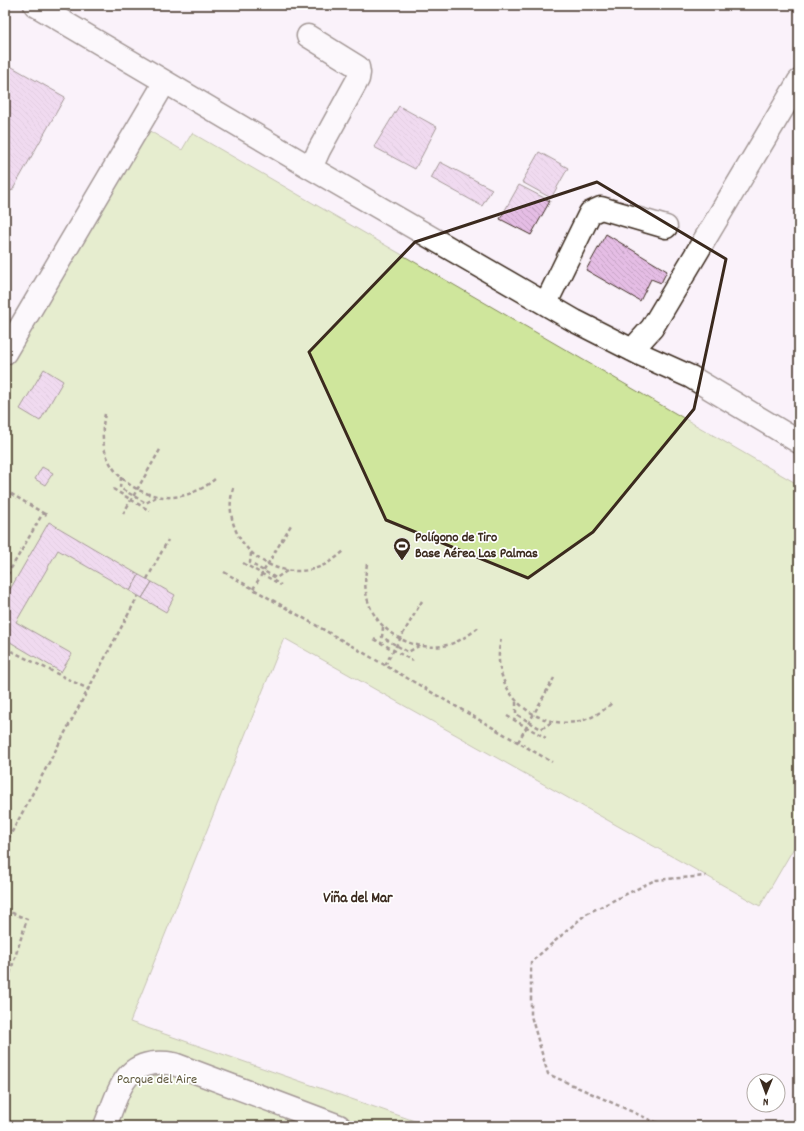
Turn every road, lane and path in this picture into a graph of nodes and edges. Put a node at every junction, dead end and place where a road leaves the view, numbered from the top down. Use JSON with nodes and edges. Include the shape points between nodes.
{"nodes":[{"id":1,"x":35,"y":5,"type":"edge"},
{"id":2,"x":308,"y":36,"type":"dead end"},
{"id":3,"x":799,"y":81,"type":"edge"},
{"id":4,"x":165,"y":82,"type":"junction"},
{"id":5,"x":795,"y":106,"type":"edge"},
{"id":6,"x":311,"y":168,"type":"junction"},
{"id":7,"x":666,"y":227,"type":"dead end"},
{"id":8,"x":546,"y":303,"type":"junction"},
{"id":9,"x":637,"y":352,"type":"junction"},
{"id":10,"x":5,"y":353,"type":"edge"},
{"id":11,"x":105,"y":414,"type":"dead end"},
{"id":12,"x":799,"y":442,"type":"edge"},
{"id":13,"x":161,"y":448,"type":"dead end"},
{"id":14,"x":121,"y":477,"type":"junction"},
{"id":15,"x":216,"y":478,"type":"dead end"},
{"id":16,"x":112,"y":488,"type":"dead end"},
{"id":17,"x":233,"y":488,"type":"dead end"},
{"id":18,"x":5,"y":490,"type":"edge"},
{"id":19,"x":137,"y":490,"type":"junction"},
{"id":20,"x":134,"y":496,"type":"junction"},
{"id":21,"x":156,"y":496,"type":"junction"},
{"id":22,"x":132,"y":500,"type":"junction"},
{"id":23,"x":150,"y":511,"type":"dead end"},
{"id":24,"x":43,"y":512,"type":"junction"},
{"id":25,"x":123,"y":514,"type":"dead end"},
{"id":26,"x":47,"y":515,"type":"dead end"},
{"id":27,"x":291,"y":525,"type":"dead end"},
{"id":28,"x":168,"y":540,"type":"dead end"},
{"id":29,"x":344,"y":551,"type":"dead end"},
{"id":30,"x":251,"y":552,"type":"junction"},
{"id":31,"x":243,"y":563,"type":"dead end"},
{"id":32,"x":268,"y":564,"type":"junction"},
{"id":33,"x":367,"y":564,"type":"dead end"},
{"id":34,"x":287,"y":570,"type":"junction"},
{"id":35,"x":224,"y":572,"type":"dead end"},
{"id":36,"x":263,"y":572,"type":"junction"},
{"id":37,"x":5,"y":579,"type":"edge"},
{"id":38,"x":147,"y":579,"type":"dead end"},
{"id":39,"x":282,"y":585,"type":"dead end"},
{"id":40,"x":253,"y":589,"type":"junction"},
{"id":41,"x":138,"y":596,"type":"dead end"},
{"id":42,"x":422,"y":601,"type":"dead end"},
{"id":43,"x":383,"y":626,"type":"junction"},
{"id":44,"x":479,"y":627,"type":"dead end"},
{"id":45,"x":374,"y":639,"type":"dead end"},
{"id":46,"x":400,"y":639,"type":"junction"},
{"id":47,"x":501,"y":640,"type":"dead end"},
{"id":48,"x":396,"y":645,"type":"junction"},
{"id":49,"x":419,"y":645,"type":"junction"},
{"id":50,"x":5,"y":648,"type":"edge"},
{"id":51,"x":393,"y":650,"type":"junction"},
{"id":52,"x":413,"y":661,"type":"dead end"},
{"id":53,"x":385,"y":665,"type":"junction"},
{"id":54,"x":554,"y":678,"type":"dead end"},
{"id":55,"x":88,"y":689,"type":"junction"},
{"id":56,"x":516,"y":702,"type":"junction"},
{"id":57,"x":612,"y":703,"type":"dead end"},
{"id":58,"x":533,"y":715,"type":"junction"},
{"id":59,"x":507,"y":716,"type":"dead end"},
{"id":60,"x":553,"y":721,"type":"junction"},
{"id":61,"x":529,"y":722,"type":"junction"},
{"id":62,"x":526,"y":727,"type":"junction"},
{"id":63,"x":546,"y":738,"type":"dead end"},
{"id":64,"x":518,"y":742,"type":"junction"},
{"id":65,"x":552,"y":762,"type":"dead end"},
{"id":66,"x":5,"y":845,"type":"edge"},
{"id":67,"x":706,"y":876,"type":"dead end"},
{"id":68,"x":5,"y":910,"type":"edge"},
{"id":69,"x":5,"y":989,"type":"edge"},
{"id":70,"x":105,"y":1126,"type":"edge"},
{"id":71,"x":339,"y":1126,"type":"edge"},
{"id":72,"x":664,"y":1126,"type":"edge"}],
"edges":[{"from":1,"to":4,"type":"lane"},
{"from":2,"to":6,"type":"lane","via":[[358,67],[359,73]]},
{"from":3,"to":5,"type":"lane"},
{"from":4,"to":6,"type":"lane"},
{"from":4,"to":10,"type":"lane"},
{"from":5,"to":9,"type":"lane"},
{"from":6,"to":8,"type":"lane"},
{"from":7,"to":8,"type":"lane","via":[[601,208],[590,213]]},
{"from":8,"to":9,"type":"lane"},
{"from":9,"to":12,"type":"lane","via":[[691,377]]},
{"from":11,"to":14,"type":"path","via":[[102,426],[105,451]]},
{"from":13,"to":19,"type":"path"},
{"from":14,"to":19,"type":"path"},
{"from":14,"to":20,"type":"path","via":[[120,488]]},
{"from":15,"to":21,"type":"path","via":[[196,492],[184,496]]},
{"from":16,"to":22,"type":"path"},
{"from":17,"to":30,"type":"path","via":[[233,525]]},
{"from":18,"to":24,"type":"path"},
{"from":19,"to":20,"type":"path"},
{"from":19,"to":21,"type":"path"},
{"from":20,"to":21,"type":"path","via":[[146,503]]},
{"from":20,"to":22,"type":"path"},
{"from":22,"to":23,"type":"path"},
{"from":22,"to":25,"type":"path"},
{"from":24,"to":26,"type":"path"},
{"from":24,"to":37,"type":"path"},
{"from":27,"to":32,"type":"path"},
{"from":28,"to":38,"type":"path"},
{"from":29,"to":34,"type":"path","via":[[324,566],[300,571]]},
{"from":30,"to":32,"type":"path"},
{"from":30,"to":36,"type":"path","via":[[250,563]]},
{"from":31,"to":36,"type":"path"},
{"from":32,"to":34,"type":"path"},
{"from":32,"to":36,"type":"path"},
{"from":33,"to":43,"type":"path","via":[[365,588],[368,600]]},
{"from":34,"to":36,"type":"path","via":[[276,578]]},
{"from":35,"to":40,"type":"path"},
{"from":36,"to":39,"type":"path"},
{"from":36,"to":40,"type":"path"},
{"from":40,"to":53,"type":"path"},
{"from":41,"to":55,"type":"path"},
{"from":42,"to":46,"type":"path"},
{"from":43,"to":46,"type":"path"},
{"from":43,"to":48,"type":"path","via":[[382,637]]},
{"from":44,"to":49,"type":"path","via":[[469,635],[446,645]]},
{"from":45,"to":51,"type":"path"},
{"from":46,"to":48,"type":"path"},
{"from":46,"to":49,"type":"path"},
{"from":47,"to":56,"type":"path","via":[[498,652],[501,676]]},
{"from":48,"to":49,"type":"path","via":[[408,652]]},
{"from":48,"to":51,"type":"path"},
{"from":50,"to":55,"type":"path"},
{"from":51,"to":52,"type":"path"},
{"from":51,"to":53,"type":"path"},
{"from":53,"to":64,"type":"path"},
{"from":54,"to":58,"type":"path"},
{"from":55,"to":66,"type":"path"},
{"from":56,"to":58,"type":"path"},
{"from":56,"to":61,"type":"path","via":[[516,714]]},
{"from":57,"to":60,"type":"path","via":[[592,717],[580,721]]},
{"from":58,"to":60,"type":"path"},
{"from":58,"to":61,"type":"path"},
{"from":59,"to":62,"type":"path"},
{"from":60,"to":61,"type":"path","via":[[541,729]]},
{"from":61,"to":62,"type":"path"},
{"from":62,"to":63,"type":"path"},
{"from":62,"to":64,"type":"path"},
{"from":64,"to":65,"type":"path"},
{"from":67,"to":72,"type":"path","via":[[655,880],[586,914],[531,962],[531,1016],[548,1074]]},
{"from":68,"to":69,"type":"path","via":[[27,918]]},
{"from":70,"to":71,"type":"lane","via":[[125,1079],[139,1066],[161,1062],[174,1064]]}]}
